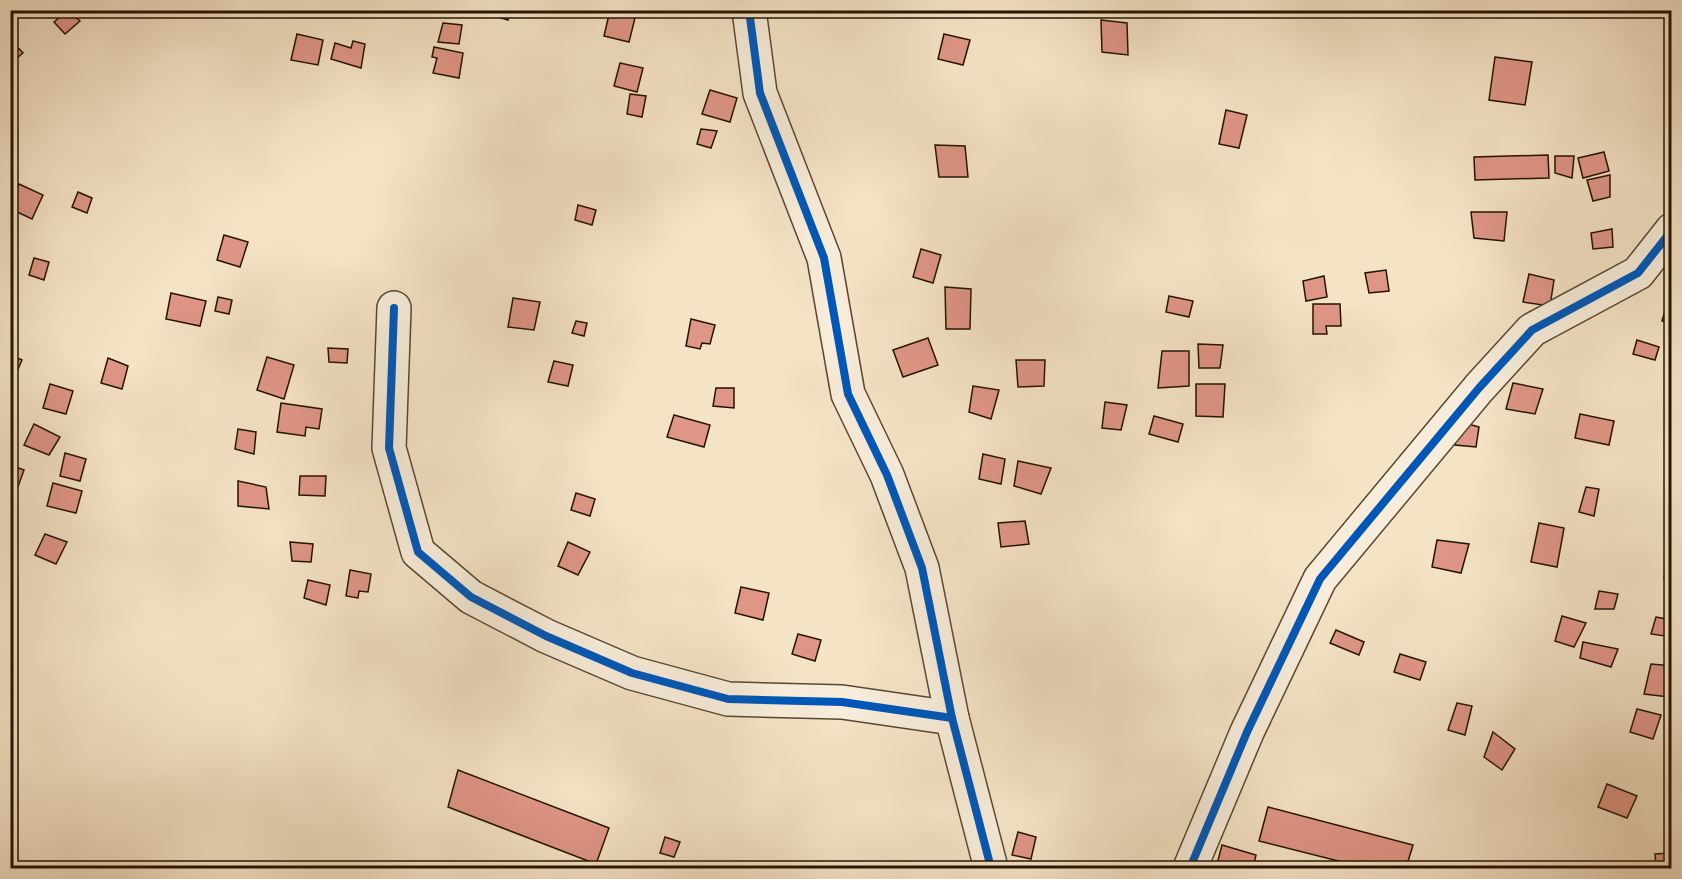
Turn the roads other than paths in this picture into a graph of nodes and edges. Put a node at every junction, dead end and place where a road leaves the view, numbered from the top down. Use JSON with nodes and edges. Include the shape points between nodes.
{"nodes":[{"id":1,"x":749,"y":10,"type":"edge"},
{"id":2,"x":1671,"y":230,"type":"edge"},
{"id":3,"x":1661,"y":261,"type":"edge"},
{"id":4,"x":394,"y":308,"type":"dead end"},
{"id":5,"x":951,"y":718,"type":"junction"},
{"id":6,"x":991,"y":868,"type":"edge"},
{"id":7,"x":1190,"y":868,"type":"edge"}],
"edges":[{"from":1,"to":5,"type":"street","via":[[760,93],[824,258],[848,394],[887,475],[922,568]]},
{"from":2,"to":3,"type":"street"},
{"from":3,"to":7,"type":"street","via":[[1532,330],[1320,579],[1247,732]]},
{"from":4,"to":5,"type":"street","via":[[389,448],[417,552],[471,597],[546,636],[632,673],[728,699],[842,702]]},
{"from":5,"to":6,"type":"street"}]}
